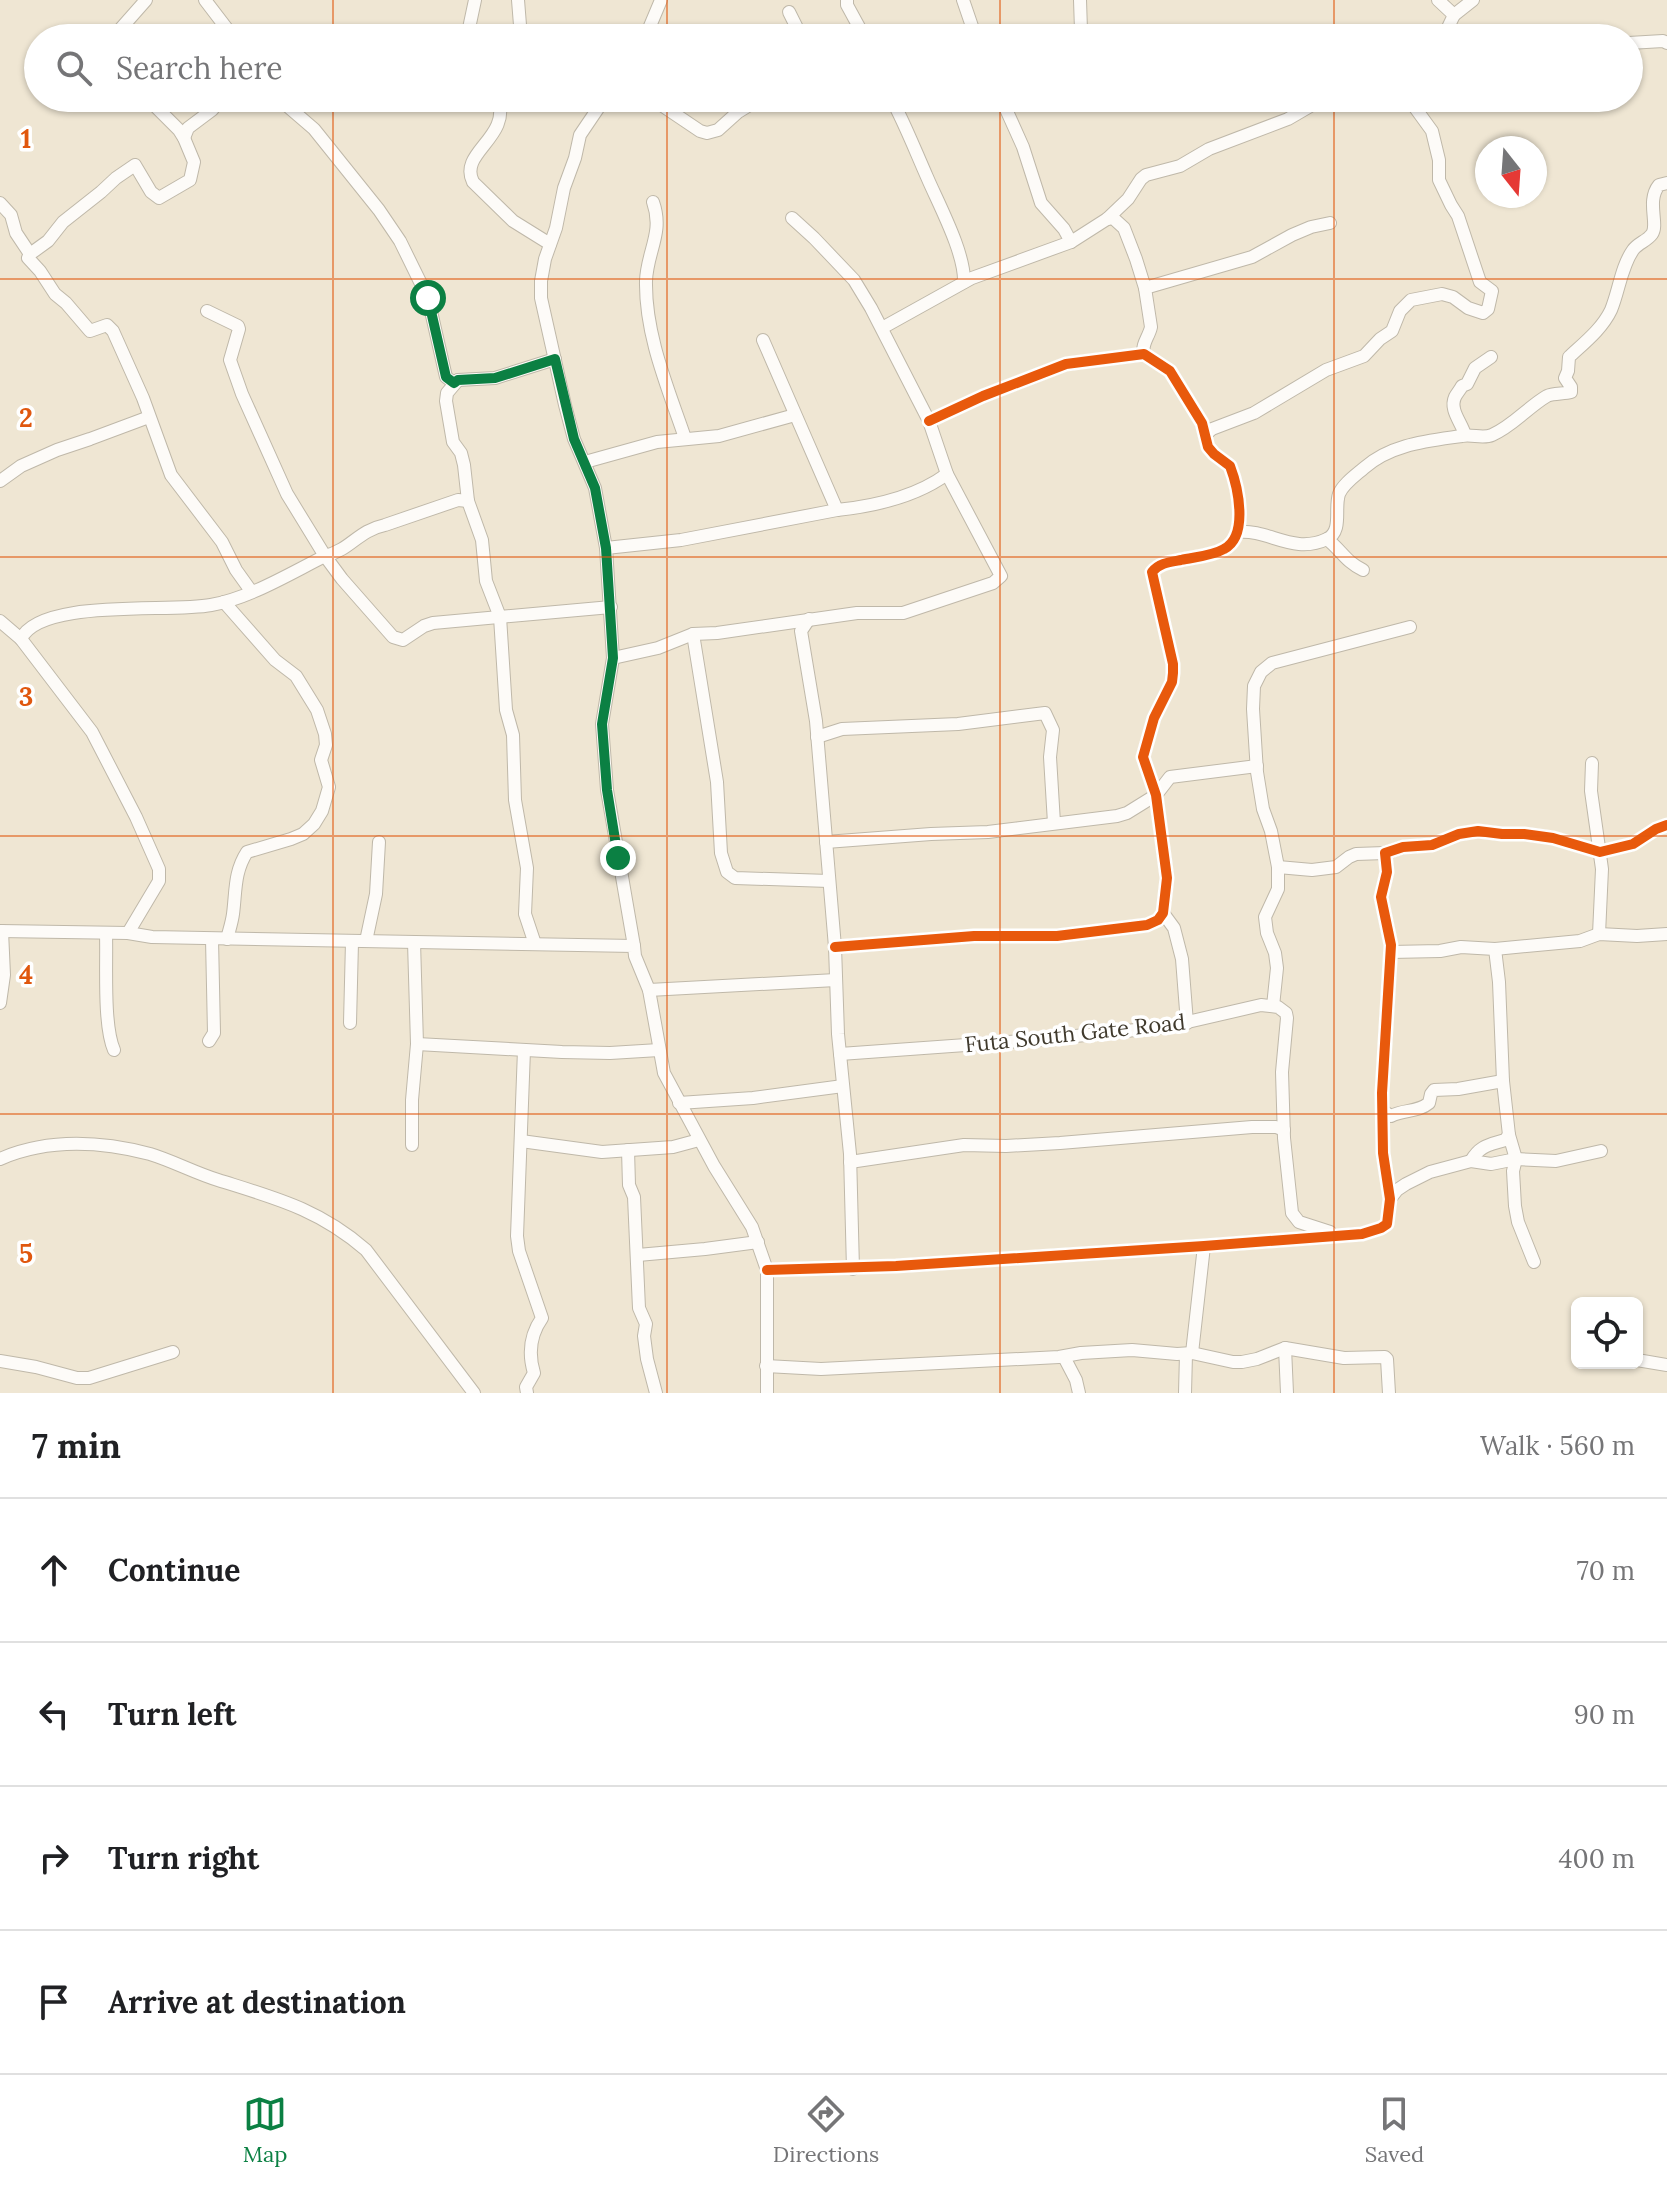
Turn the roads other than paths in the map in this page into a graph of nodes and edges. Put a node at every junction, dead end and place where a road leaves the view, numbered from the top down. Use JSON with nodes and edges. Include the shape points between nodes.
{"nodes":[{"id":1,"x":146,"y":0,"type":"edge"},
{"id":2,"x":205,"y":0,"type":"edge"},
{"id":3,"x":475,"y":0,"type":"edge"},
{"id":4,"x":518,"y":0,"type":"edge"},
{"id":5,"x":661,"y":0,"type":"edge"},
{"id":6,"x":847,"y":0,"type":"edge"},
{"id":7,"x":963,"y":0,"type":"edge"},
{"id":8,"x":1080,"y":0,"type":"edge"},
{"id":9,"x":1438,"y":0,"type":"edge"},
{"id":10,"x":1473,"y":0,"type":"edge"},
{"id":11,"x":789,"y":12,"type":"dead end"},
{"id":12,"x":1454,"y":15,"type":"junction"},
{"id":13,"x":125,"y":24,"type":"edge"},
{"id":14,"x":223,"y":24,"type":"edge"},
{"id":15,"x":470,"y":24,"type":"edge"},
{"id":16,"x":520,"y":24,"type":"edge"},
{"id":17,"x":651,"y":24,"type":"edge"},
{"id":18,"x":795,"y":24,"type":"edge"},
{"id":19,"x":857,"y":24,"type":"edge"},
{"id":20,"x":971,"y":24,"type":"edge"},
{"id":21,"x":1081,"y":24,"type":"edge"},
{"id":22,"x":1451,"y":24,"type":"edge"},
{"id":23,"x":1643,"y":42,"type":"edge"},
{"id":24,"x":1667,"y":43,"type":"edge"},
{"id":25,"x":161,"y":112,"type":"edge"},
{"id":26,"x":209,"y":112,"type":"edge"},
{"id":27,"x":294,"y":112,"type":"edge"},
{"id":28,"x":501,"y":112,"type":"edge"},
{"id":29,"x":596,"y":112,"type":"edge"},
{"id":30,"x":672,"y":112,"type":"edge"},
{"id":31,"x":738,"y":112,"type":"edge"},
{"id":32,"x":899,"y":112,"type":"edge"},
{"id":33,"x":1007,"y":112,"type":"edge"},
{"id":34,"x":1300,"y":112,"type":"edge"},
{"id":35,"x":1418,"y":112,"type":"edge"},
{"id":36,"x":195,"y":122,"type":"junction"},
{"id":37,"x":174,"y":125,"type":"junction"},
{"id":38,"x":184,"y":138,"type":"junction"},
{"id":39,"x":1667,"y":183,"type":"edge"},
{"id":40,"x":1128,"y":199,"type":"junction"},
{"id":41,"x":653,"y":202,"type":"dead end"},
{"id":42,"x":0,"y":203,"type":"edge"},
{"id":43,"x":792,"y":218,"type":"dead end"},
{"id":44,"x":1107,"y":219,"type":"junction"},
{"id":45,"x":1330,"y":223,"type":"dead end"},
{"id":46,"x":1124,"y":228,"type":"junction"},
{"id":47,"x":1071,"y":242,"type":"junction"},
{"id":48,"x":550,"y":244,"type":"junction"},
{"id":49,"x":30,"y":254,"type":"junction"},
{"id":50,"x":964,"y":282,"type":"junction"},
{"id":51,"x":1145,"y":288,"type":"junction"},
{"id":52,"x":207,"y":311,"type":"dead end"},
{"id":53,"x":882,"y":328,"type":"junction"},
{"id":54,"x":763,"y":340,"type":"dead end"},
{"id":55,"x":1144,"y":354,"type":"junction"},
{"id":56,"x":1491,"y":357,"type":"dead end"},
{"id":57,"x":555,"y":359,"type":"junction"},
{"id":58,"x":458,"y":380,"type":"junction"},
{"id":59,"x":795,"y":415,"type":"junction"},
{"id":60,"x":149,"y":417,"type":"junction"},
{"id":61,"x":929,"y":421,"type":"junction"},
{"id":62,"x":1205,"y":435,"type":"junction"},
{"id":63,"x":1465,"y":435,"type":"junction"},
{"id":64,"x":685,"y":438,"type":"junction"},
{"id":65,"x":585,"y":462,"type":"junction"},
{"id":66,"x":947,"y":474,"type":"junction"},
{"id":67,"x":0,"y":481,"type":"edge"},
{"id":68,"x":468,"y":501,"type":"junction"},
{"id":69,"x":837,"y":510,"type":"junction"},
{"id":70,"x":1238,"y":532,"type":"junction"},
{"id":71,"x":1327,"y":539,"type":"junction"},
{"id":72,"x":606,"y":548,"type":"junction"},
{"id":73,"x":325,"y":556,"type":"junction"},
{"id":74,"x":1363,"y":570,"type":"dead end"},
{"id":75,"x":251,"y":591,"type":"junction"},
{"id":76,"x":224,"y":602,"type":"junction"},
{"id":77,"x":611,"y":607,"type":"junction"},
{"id":78,"x":500,"y":617,"type":"junction"},
{"id":79,"x":809,"y":619,"type":"junction"},
{"id":80,"x":0,"y":621,"type":"edge"},
{"id":81,"x":788,"y":622,"type":"junction"},
{"id":82,"x":1410,"y":627,"type":"dead end"},
{"id":83,"x":801,"y":631,"type":"junction"},
{"id":84,"x":693,"y":634,"type":"junction"},
{"id":85,"x":21,"y":639,"type":"junction"},
{"id":86,"x":613,"y":658,"type":"junction"},
{"id":87,"x":817,"y":737,"type":"junction"},
{"id":88,"x":1592,"y":763,"type":"dead end"},
{"id":89,"x":1257,"y":766,"type":"junction"},
{"id":90,"x":1156,"y":795,"type":"junction"},
{"id":91,"x":1054,"y":823,"type":"junction"},
{"id":92,"x":1667,"y":825,"type":"edge"},
{"id":93,"x":379,"y":842,"type":"dead end"},
{"id":94,"x":826,"y":842,"type":"junction"},
{"id":95,"x":1600,"y":852,"type":"junction"},
{"id":96,"x":1385,"y":853,"type":"junction"},
{"id":97,"x":1278,"y":867,"type":"junction"},
{"id":98,"x":829,"y":881,"type":"junction"},
{"id":99,"x":1163,"y":913,"type":"junction"},
{"id":100,"x":1,"y":931,"type":"edge"},
{"id":101,"x":128,"y":933,"type":"junction"},
{"id":102,"x":106,"y":934,"type":"junction"},
{"id":103,"x":1599,"y":934,"type":"junction"},
{"id":104,"x":1667,"y":934,"type":"edge"},
{"id":105,"x":212,"y":939,"type":"junction"},
{"id":106,"x":227,"y":939,"type":"junction"},
{"id":107,"x":366,"y":941,"type":"junction"},
{"id":108,"x":352,"y":942,"type":"junction"},
{"id":109,"x":414,"y":942,"type":"junction"},
{"id":110,"x":535,"y":944,"type":"junction"},
{"id":111,"x":634,"y":946,"type":"junction"},
{"id":112,"x":835,"y":947,"type":"junction"},
{"id":113,"x":1495,"y":949,"type":"junction"},
{"id":114,"x":1391,"y":952,"type":"junction"},
{"id":115,"x":836,"y":980,"type":"junction"},
{"id":116,"x":649,"y":990,"type":"junction"},
{"id":117,"x":0,"y":1003,"type":"edge"},
{"id":118,"x":1273,"y":1006,"type":"junction"},
{"id":119,"x":350,"y":1023,"type":"dead end"},
{"id":120,"x":1187,"y":1023,"type":"junction"},
{"id":121,"x":209,"y":1041,"type":"dead end"},
{"id":122,"x":417,"y":1044,"type":"junction"},
{"id":123,"x":114,"y":1050,"type":"dead end"},
{"id":124,"x":524,"y":1050,"type":"junction"},
{"id":125,"x":659,"y":1050,"type":"junction"},
{"id":126,"x":840,"y":1054,"type":"junction"},
{"id":127,"x":1503,"y":1081,"type":"junction"},
{"id":128,"x":843,"y":1086,"type":"junction"},
{"id":129,"x":679,"y":1103,"type":"junction"},
{"id":130,"x":1383,"y":1111,"type":"junction"},
{"id":131,"x":1284,"y":1130,"type":"junction"},
{"id":132,"x":1509,"y":1135,"type":"junction"},
{"id":133,"x":699,"y":1140,"type":"junction"},
{"id":134,"x":521,"y":1141,"type":"junction"},
{"id":135,"x":412,"y":1145,"type":"dead end"},
{"id":136,"x":628,"y":1150,"type":"junction"},
{"id":137,"x":1601,"y":1151,"type":"dead end"},
{"id":138,"x":0,"y":1159,"type":"edge"},
{"id":139,"x":1516,"y":1159,"type":"junction"},
{"id":140,"x":1471,"y":1161,"type":"junction"},
{"id":141,"x":850,"y":1162,"type":"junction"},
{"id":142,"x":1390,"y":1199,"type":"junction"},
{"id":143,"x":1341,"y":1235,"type":"junction"},
{"id":144,"x":758,"y":1242,"type":"junction"},
{"id":145,"x":1204,"y":1246,"type":"junction"},
{"id":146,"x":638,"y":1255,"type":"junction"},
{"id":147,"x":1534,"y":1262,"type":"dead end"},
{"id":148,"x":853,"y":1269,"type":"junction"},
{"id":149,"x":767,"y":1270,"type":"junction"},
{"id":150,"x":1285,"y":1348,"type":"junction"},
{"id":151,"x":173,"y":1352,"type":"dead end"},
{"id":152,"x":1189,"y":1354,"type":"junction"},
{"id":153,"x":1064,"y":1357,"type":"junction"},
{"id":154,"x":0,"y":1361,"type":"edge"},
{"id":155,"x":1643,"y":1361,"type":"edge"},
{"id":156,"x":1667,"y":1365,"type":"edge"},
{"id":157,"x":766,"y":1366,"type":"junction"},
{"id":158,"x":77,"y":1378,"type":"junction"},
{"id":159,"x":73,"y":1393,"type":"edge"},
{"id":160,"x":474,"y":1393,"type":"edge"},
{"id":161,"x":527,"y":1393,"type":"edge"},
{"id":162,"x":656,"y":1393,"type":"edge"},
{"id":163,"x":767,"y":1393,"type":"edge"},
{"id":164,"x":1079,"y":1393,"type":"edge"},
{"id":165,"x":1185,"y":1393,"type":"edge"},
{"id":166,"x":1287,"y":1393,"type":"edge"},
{"id":167,"x":1389,"y":1393,"type":"edge"}],
"edges":[{"from":1,"to":13,"type":"street"},
{"from":2,"to":14,"type":"street"},
{"from":3,"to":15,"type":"street"},
{"from":4,"to":16,"type":"street"},
{"from":5,"to":17,"type":"street"},
{"from":6,"to":19,"type":"street"},
{"from":7,"to":20,"type":"street"},
{"from":8,"to":21,"type":"street"},
{"from":9,"to":12,"type":"street"},
{"from":10,"to":12,"type":"street"},
{"from":11,"to":18,"type":"street"},
{"from":12,"to":22,"type":"street"},
{"from":23,"to":24,"type":"street"},
{"from":25,"to":37,"type":"street"},
{"from":26,"to":36,"type":"street"},
{"from":27,"to":58,"type":"street","via":[[319,135],[400,241],[428,298],[446,377]]},
{"from":28,"to":48,"type":"street","via":[[497,130],[477,153],[470,175],[513,221]]},
{"from":29,"to":48,"type":"street","via":[[580,135]]},
{"from":30,"to":31,"type":"street","via":[[707,133]]},
{"from":32,"to":50,"type":"street","via":[[953,238]]},
{"from":33,"to":47,"type":"street","via":[[1041,203]]},
{"from":34,"to":40,"type":"street","via":[[1180,166],[1146,175]]},
{"from":35,"to":62,"type":"street","via":[[1432,131],[1439,180],[1458,216],[1480,282],[1492,291],[1488,309],[1483,313],[1442,294],[1411,300],[1392,331],[1364,356],[1326,370],[1270,406]]},
{"from":36,"to":37,"type":"street"},
{"from":36,"to":38,"type":"street"},
{"from":37,"to":38,"type":"street"},
{"from":38,"to":49,"type":"street","via":[[195,166],[181,187],[159,198],[135,165]]},
{"from":39,"to":63,"type":"street","via":[[1654,192],[1654,230],[1631,252],[1609,314],[1569,357],[1565,378],[1571,392],[1550,394],[1489,436]]},
{"from":40,"to":44,"type":"street"},
{"from":40,"to":46,"type":"street"},
{"from":41,"to":64,"type":"street","via":[[658,219],[646,279],[648,316]]},
{"from":42,"to":49,"type":"street"},
{"from":43,"to":53,"type":"street","via":[[854,280]]},
{"from":44,"to":46,"type":"street"},
{"from":44,"to":47,"type":"street"},
{"from":45,"to":51,"type":"street","via":[[1292,235],[1252,257]]},
{"from":46,"to":51,"type":"street"},
{"from":47,"to":50,"type":"street"},
{"from":48,"to":57,"type":"street","via":[[541,298]]},
{"from":49,"to":60,"type":"street","via":[[55,294],[90,331],[111,327]]},
{"from":50,"to":53,"type":"street"},
{"from":51,"to":55,"type":"street","via":[[1151,327]]},
{"from":52,"to":73,"type":"street","via":[[238,326],[230,360],[242,394],[287,494]]},
{"from":53,"to":61,"type":"street"},
{"from":54,"to":59,"type":"street"},
{"from":55,"to":61,"type":"street","via":[[1066,364]]},
{"from":55,"to":62,"type":"street","via":[[1170,371]]},
{"from":56,"to":63,"type":"street","via":[[1475,368],[1456,396],[1453,408]]},
{"from":57,"to":58,"type":"street","via":[[495,378]]},
{"from":57,"to":65,"type":"street"},
{"from":58,"to":68,"type":"street","via":[[445,397]]},
{"from":59,"to":64,"type":"street","via":[[719,436]]},
{"from":59,"to":69,"type":"street"},
{"from":60,"to":67,"type":"street","via":[[57,450]]},
{"from":60,"to":75,"type":"street","via":[[171,475]]},
{"from":61,"to":66,"type":"street"},
{"from":62,"to":70,"type":"street","via":[[1208,447],[1232,472]]},
{"from":63,"to":71,"type":"street","via":[[1402,446],[1371,462],[1340,492],[1336,529]]},
{"from":64,"to":65,"type":"street"},
{"from":65,"to":72,"type":"street"},
{"from":66,"to":69,"type":"street","via":[[905,496]]},
{"from":66,"to":79,"type":"street","via":[[999,579],[903,613]]},
{"from":68,"to":73,"type":"street","via":[[373,527],[340,552]]},
{"from":68,"to":78,"type":"street"},
{"from":69,"to":72,"type":"street","via":[[681,540]]},
{"from":70,"to":71,"type":"street","via":[[1251,531],[1287,544]]},
{"from":70,"to":90,"type":"street","via":[[1222,550],[1167,563],[1152,572],[1173,664],[1172,682],[1144,751]]},
{"from":71,"to":74,"type":"street"},
{"from":72,"to":77,"type":"street"},
{"from":73,"to":75,"type":"street"},
{"from":73,"to":78,"type":"street","via":[[399,640],[433,623]]},
{"from":75,"to":76,"type":"street"},
{"from":76,"to":85,"type":"street","via":[[191,608],[83,610],[33,625]]},
{"from":76,"to":106,"type":"street","via":[[265,650],[296,676],[317,710],[325,734],[321,760],[329,787],[322,811],[303,834],[247,852],[235,884]]},
{"from":77,"to":78,"type":"street"},
{"from":77,"to":86,"type":"street"},
{"from":78,"to":110,"type":"street","via":[[515,800],[527,868],[525,914]]},
{"from":79,"to":81,"type":"street"},
{"from":79,"to":83,"type":"street"},
{"from":80,"to":85,"type":"street"},
{"from":81,"to":83,"type":"street"},
{"from":81,"to":84,"type":"street"},
{"from":82,"to":89,"type":"street","via":[[1266,667],[1253,694]]},
{"from":83,"to":87,"type":"street"},
{"from":84,"to":86,"type":"street"},
{"from":84,"to":98,"type":"street","via":[[727,872],[735,878]]},
{"from":85,"to":101,"type":"street","via":[[96,739],[159,869],[159,881]]},
{"from":86,"to":111,"type":"street","via":[[602,724],[607,790]]},
{"from":87,"to":91,"type":"street","via":[[842,729],[958,724],[1045,713],[1053,730]]},
{"from":87,"to":94,"type":"street"},
{"from":88,"to":95,"type":"street"},
{"from":89,"to":90,"type":"street","via":[[1170,777]]},
{"from":89,"to":97,"type":"street"},
{"from":90,"to":91,"type":"street","via":[[1127,813]]},
{"from":90,"to":99,"type":"street","via":[[1167,878]]},
{"from":91,"to":94,"type":"street"},
{"from":92,"to":95,"type":"street","via":[[1633,844]]},
{"from":93,"to":107,"type":"street"},
{"from":94,"to":98,"type":"street"},
{"from":95,"to":96,"type":"street","via":[[1553,838],[1478,831]]},
{"from":95,"to":103,"type":"street"},
{"from":96,"to":97,"type":"street","via":[[1356,854],[1336,867]]},
{"from":96,"to":114,"type":"street","via":[[1381,897]]},
{"from":97,"to":118,"type":"street","via":[[1278,889],[1265,917],[1277,968]]},
{"from":98,"to":112,"type":"street"},
{"from":99,"to":112,"type":"street","via":[[1147,925],[1070,935]]},
{"from":99,"to":120,"type":"street","via":[[1179,943]]},
{"from":100,"to":102,"type":"street"},
{"from":100,"to":117,"type":"street"},
{"from":101,"to":102,"type":"street"},
{"from":101,"to":105,"type":"street"},
{"from":102,"to":123,"type":"street"},
{"from":103,"to":104,"type":"street"},
{"from":103,"to":113,"type":"street","via":[[1580,941]]},
{"from":105,"to":106,"type":"street"},
{"from":105,"to":121,"type":"street","via":[[214,1033]]},
{"from":106,"to":108,"type":"street"},
{"from":107,"to":108,"type":"street"},
{"from":107,"to":109,"type":"street"},
{"from":108,"to":119,"type":"street"},
{"from":109,"to":110,"type":"street"},
{"from":109,"to":122,"type":"street"},
{"from":110,"to":111,"type":"street"},
{"from":111,"to":116,"type":"street"},
{"from":112,"to":115,"type":"street"},
{"from":113,"to":114,"type":"street"},
{"from":113,"to":127,"type":"street"},
{"from":114,"to":130,"type":"street"},
{"from":115,"to":116,"type":"street"},
{"from":115,"to":126,"type":"street"},
{"from":116,"to":125,"type":"street"},
{"from":118,"to":120,"type":"street","name":"Futa South Gate Road"},
{"from":118,"to":131,"type":"street","via":[[1287,1018]]},
{"from":120,"to":126,"type":"street","name":"Futa South Gate Road"},
{"from":122,"to":124,"type":"street"},
{"from":122,"to":135,"type":"street"},
{"from":124,"to":125,"type":"street"},
{"from":124,"to":134,"type":"street"},
{"from":125,"to":129,"type":"street"},
{"from":126,"to":128,"type":"street"},
{"from":127,"to":130,"type":"street","via":[[1434,1090],[1420,1110],[1391,1116]]},
{"from":127,"to":132,"type":"street"},
{"from":128,"to":129,"type":"street"},
{"from":128,"to":141,"type":"street"},
{"from":129,"to":133,"type":"street"},
{"from":130,"to":142,"type":"street"},
{"from":131,"to":141,"type":"street","via":[[1227,1128],[1060,1143],[964,1145]]},
{"from":131,"to":143,"type":"street","via":[[1292,1213],[1299,1222]]},
{"from":132,"to":139,"type":"street"},
{"from":132,"to":140,"type":"street","via":[[1486,1144]]},
{"from":133,"to":136,"type":"street"},
{"from":133,"to":144,"type":"street"},
{"from":134,"to":136,"type":"street","via":[[587,1151]]},
{"from":134,"to":161,"type":"street","via":[[517,1236],[542,1318],[529,1352],[534,1373]]},
{"from":136,"to":146,"type":"street"},
{"from":137,"to":139,"type":"street","via":[[1556,1161]]},
{"from":138,"to":160,"type":"street","via":[[30,1148],[97,1144],[152,1155],[307,1210],[366,1250]]},
{"from":139,"to":140,"type":"street"},
{"from":139,"to":147,"type":"street","via":[[1516,1214]]},
{"from":140,"to":142,"type":"street","via":[[1430,1172]]},
{"from":141,"to":148,"type":"street"},
{"from":142,"to":143,"type":"street","via":[[1387,1224]]},
{"from":143,"to":145,"type":"street"},
{"from":144,"to":146,"type":"street"},
{"from":144,"to":149,"type":"street"},
{"from":145,"to":148,"type":"street"},
{"from":145,"to":152,"type":"street"},
{"from":146,"to":162,"type":"street","via":[[640,1311]]},
{"from":148,"to":149,"type":"street"},
{"from":149,"to":157,"type":"street"},
{"from":150,"to":152,"type":"street","via":[[1242,1362]]},
{"from":150,"to":166,"type":"street"},
{"from":150,"to":167,"type":"street","via":[[1344,1358],[1385,1357]]},
{"from":151,"to":158,"type":"street","via":[[100,1376]]},
{"from":152,"to":153,"type":"street","via":[[1132,1350]]},
{"from":152,"to":165,"type":"street"},
{"from":153,"to":157,"type":"street","via":[[821,1369]]},
{"from":153,"to":164,"type":"street"},
{"from":154,"to":158,"type":"street"},
{"from":155,"to":156,"type":"street"},
{"from":157,"to":163,"type":"street"},
{"from":158,"to":159,"type":"street"}]}
